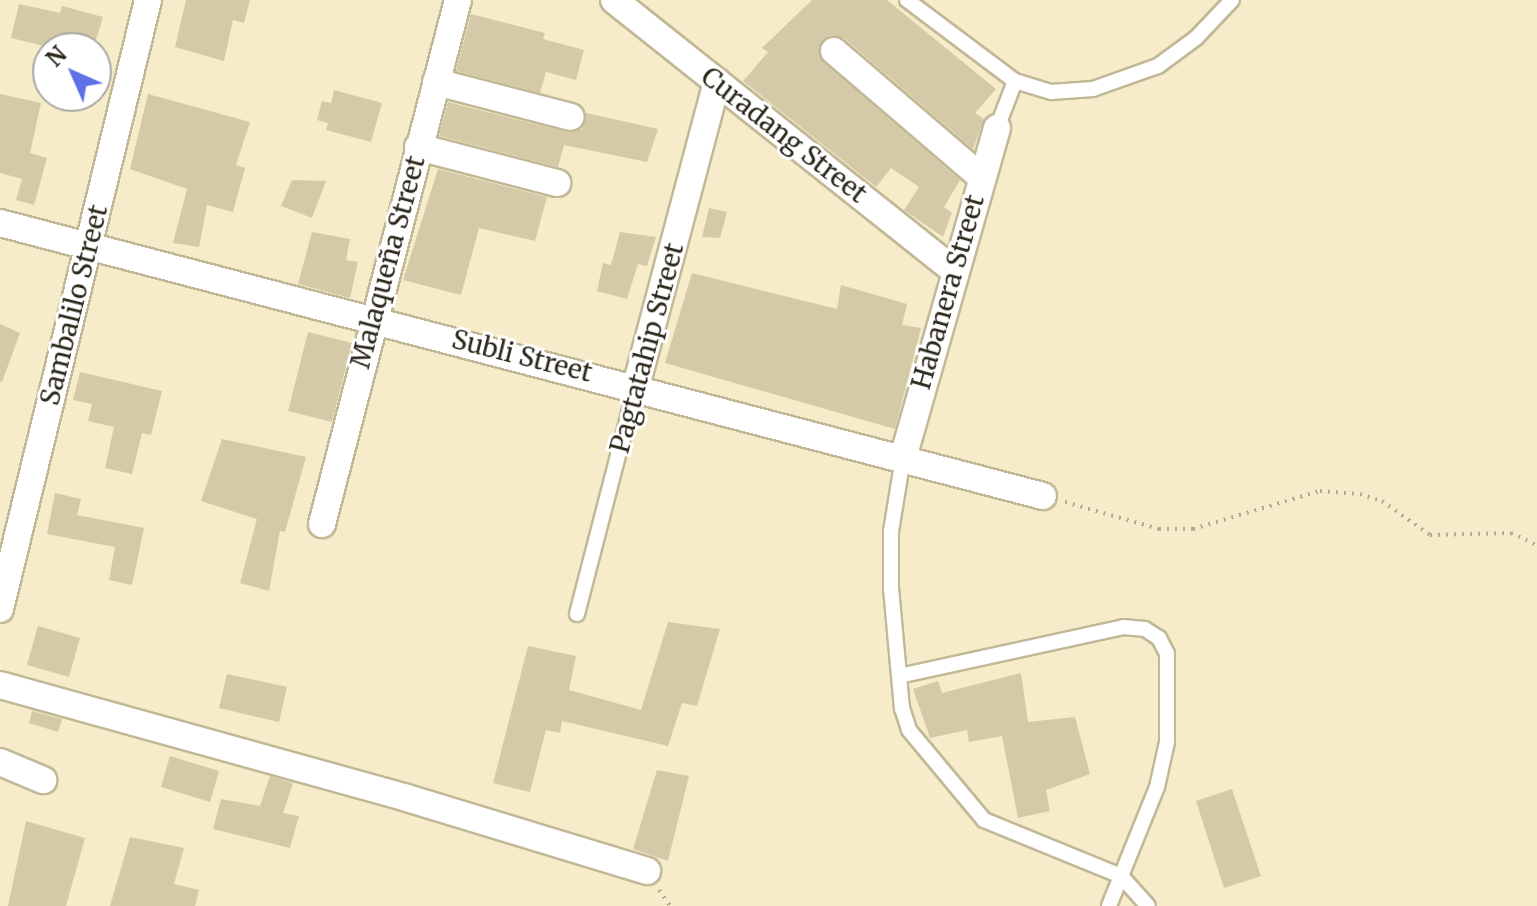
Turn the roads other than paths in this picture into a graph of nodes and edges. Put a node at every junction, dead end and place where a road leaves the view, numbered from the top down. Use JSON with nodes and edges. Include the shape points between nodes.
{"nodes":[{"id":1,"x":148,"y":0,"type":"edge"},
{"id":2,"x":458,"y":0,"type":"edge"},
{"id":3,"x":614,"y":0,"type":"edge"},
{"id":4,"x":907,"y":0,"type":"edge"},
{"id":5,"x":1232,"y":0,"type":"edge"},
{"id":6,"x":834,"y":51,"type":"dead end"},
{"id":7,"x":1015,"y":81,"type":"junction"},
{"id":8,"x":436,"y":82,"type":"junction"},
{"id":9,"x":717,"y":82,"type":"junction"},
{"id":10,"x":571,"y":117,"type":"dead end"},
{"id":11,"x":997,"y":128,"type":"joint"},
{"id":12,"x":418,"y":147,"type":"junction"},
{"id":13,"x":981,"y":177,"type":"junction"},
{"id":14,"x":557,"y":183,"type":"dead end"},
{"id":15,"x":0,"y":223,"type":"edge"},
{"id":16,"x":89,"y":247,"type":"junction"},
{"id":17,"x":954,"y":270,"type":"junction"},
{"id":18,"x":372,"y":318,"type":"junction"},
{"id":19,"x":636,"y":386,"type":"junction"},
{"id":20,"x":903,"y":458,"type":"junction"},
{"id":21,"x":1043,"y":496,"type":"road end"},
{"id":22,"x":322,"y":524,"type":"dead end"},
{"id":23,"x":0,"y":609,"type":"edge"},
{"id":24,"x":577,"y":614,"type":"dead end"},
{"id":25,"x":899,"y":676,"type":"junction"},
{"id":26,"x":0,"y":685,"type":"edge"},
{"id":27,"x":0,"y":762,"type":"edge"},
{"id":28,"x":43,"y":780,"type":"dead end"},
{"id":29,"x":647,"y":871,"type":"dead end"},
{"id":30,"x":1121,"y":876,"type":"junction"},
{"id":31,"x":1109,"y":906,"type":"edge"},
{"id":32,"x":1148,"y":906,"type":"edge"}],
"edges":[{"from":1,"to":16,"type":"street","name":"Sambalilo Street"},
{"from":2,"to":8,"type":"street","name":"Malaqueña Street"},
{"from":3,"to":9,"type":"street","name":"Curadang Street"},
{"from":4,"to":7,"type":"lane"},
{"from":5,"to":7,"type":"lane","via":[[1196,38],[1158,66],[1093,89],[1051,92]]},
{"from":6,"to":13,"type":"street"},
{"from":7,"to":11,"type":"lane"},
{"from":8,"to":10,"type":"street"},
{"from":8,"to":12,"type":"street","name":"Malaqueña Street"},
{"from":9,"to":17,"type":"street","name":"Curadang Street"},
{"from":9,"to":19,"type":"street","name":"Pagtatahip Street"},
{"from":11,"to":13,"type":"street","name":"Habanera Street"},
{"from":12,"to":14,"type":"street"},
{"from":12,"to":18,"type":"street","name":"Malaqueña Street"},
{"from":13,"to":17,"type":"street","name":"Habanera Street"},
{"from":15,"to":16,"type":"street","name":"Subli Street"},
{"from":16,"to":18,"type":"street","name":"Subli Street"},
{"from":16,"to":23,"type":"street","name":"Sambalilo Street"},
{"from":17,"to":20,"type":"street","name":"Habanera Street"},
{"from":18,"to":19,"type":"street","name":"Subli Street"},
{"from":18,"to":22,"type":"street","name":"Malaqueña Street"},
{"from":19,"to":20,"type":"street","name":"Subli Street"},
{"from":19,"to":24,"type":"lane","name":"Pagtatahip Street"},
{"from":20,"to":21,"type":"street","name":"Subli Street"},
{"from":20,"to":25,"type":"lane","via":[[891,531]]},
{"from":25,"to":30,"type":"lane","via":[[909,730],[969,808],[1006,832]]},
{"from":25,"to":30,"type":"lane","via":[[1123,627],[1145,629],[1159,638],[1167,654],[1167,742],[1157,787]]},
{"from":26,"to":29,"type":"street"},
{"from":27,"to":28,"type":"street"},
{"from":30,"to":31,"type":"lane"},
{"from":30,"to":32,"type":"lane"}]}
